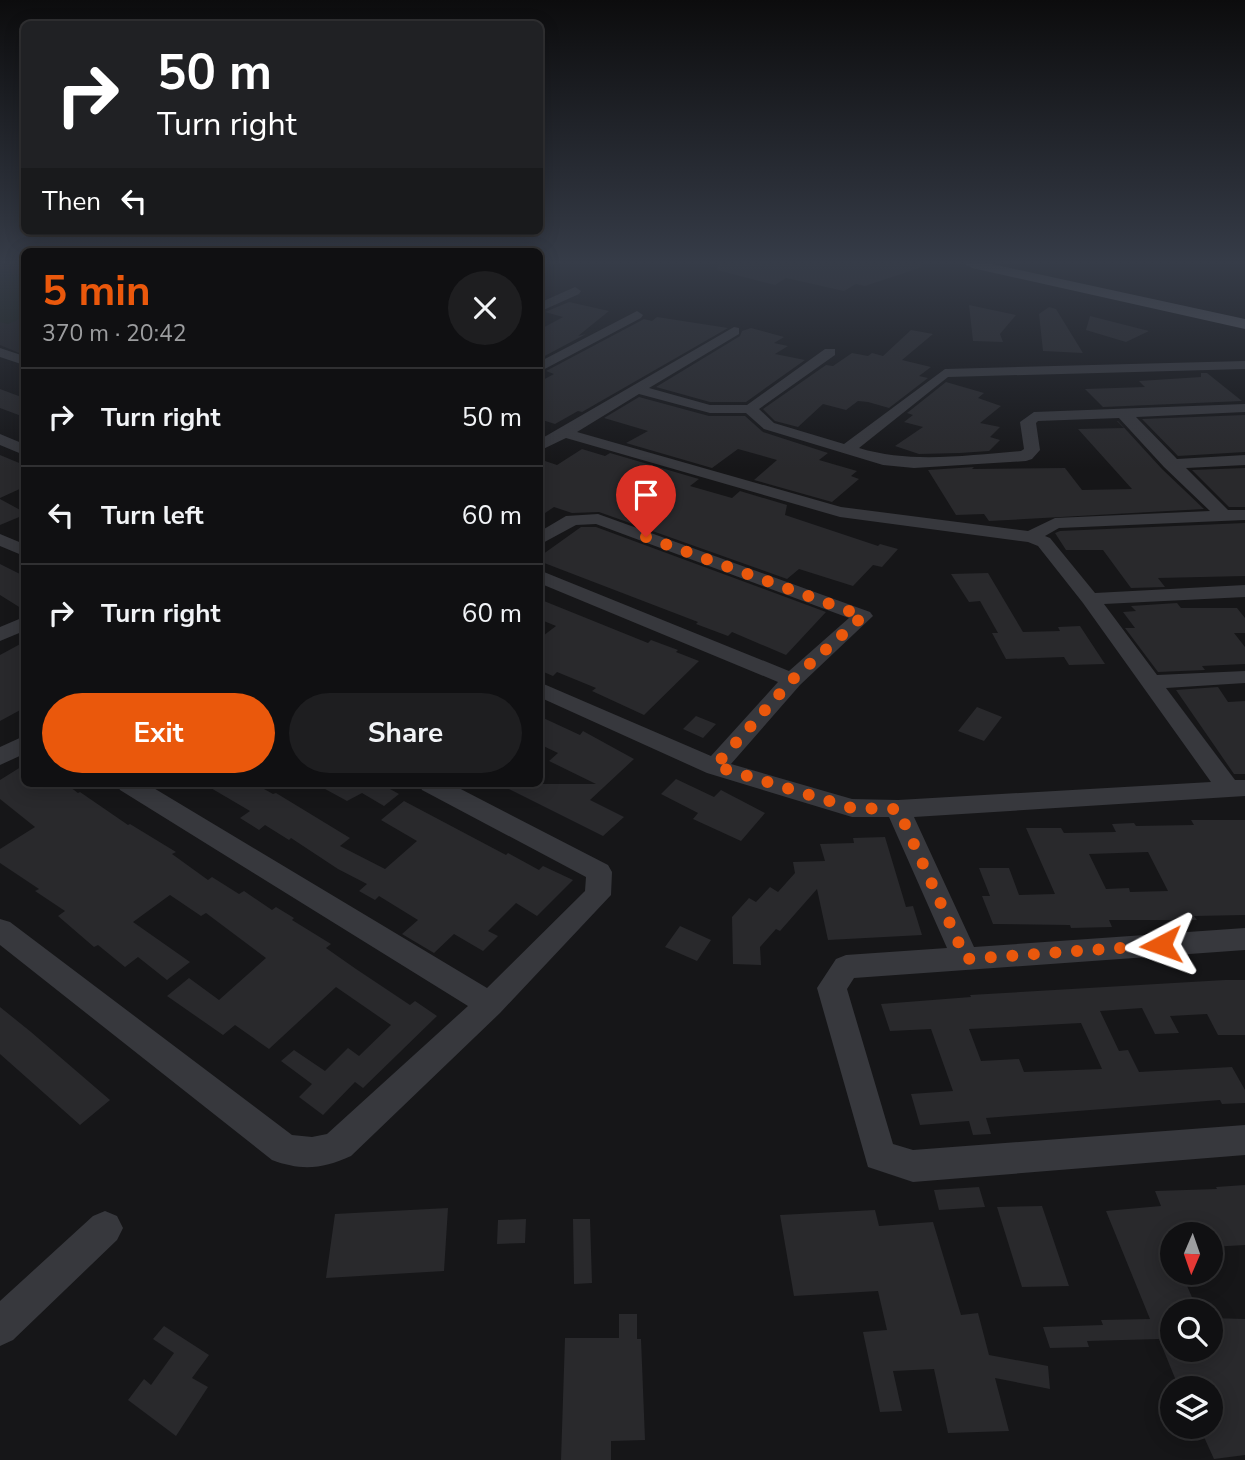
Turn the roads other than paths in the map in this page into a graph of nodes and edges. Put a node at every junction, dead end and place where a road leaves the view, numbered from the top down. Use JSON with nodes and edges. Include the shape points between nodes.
{"nodes":[{"id":1,"x":605,"y":332,"type":"edge"},
{"id":2,"x":732,"y":332,"type":"edge"},
{"id":3,"x":0,"y":352,"type":"edge"},
{"id":4,"x":830,"y":352,"type":"dead end"},
{"id":5,"x":21,"y":360,"type":"edge"},
{"id":6,"x":21,"y":360,"type":"edge"},
{"id":7,"x":1245,"y":365,"type":"edge"},
{"id":8,"x":0,"y":366,"type":"edge"},
{"id":9,"x":543,"y":366,"type":"edge"},
{"id":10,"x":635,"y":389,"type":"junction"},
{"id":11,"x":1245,"y":408,"type":"edge"},
{"id":12,"x":750,"y":409,"type":"junction"},
{"id":13,"x":1124,"y":414,"type":"junction"},
{"id":14,"x":564,"y":433,"type":"junction"},
{"id":15,"x":0,"y":439,"type":"edge"},
{"id":16,"x":543,"y":444,"type":"edge"},
{"id":17,"x":21,"y":449,"type":"edge"},
{"id":18,"x":846,"y":450,"type":"junction"},
{"id":19,"x":1245,"y":460,"type":"edge"},
{"id":20,"x":1170,"y":464,"type":"junction"},
{"id":21,"x":1245,"y":515,"type":"edge"},
{"id":22,"x":1224,"y":516,"type":"junction"},
{"id":23,"x":1031,"y":537,"type":"junction"},
{"id":24,"x":0,"y":538,"type":"edge"},
{"id":25,"x":543,"y":538,"type":"edge"},
{"id":26,"x":21,"y":549,"type":"edge"},
{"id":27,"x":543,"y":578,"type":"edge"},
{"id":28,"x":1245,"y":591,"type":"edge"},
{"id":29,"x":1090,"y":599,"type":"junction"},
{"id":30,"x":21,"y":624,"type":"edge"},
{"id":31,"x":0,"y":635,"type":"edge"},
{"id":32,"x":1245,"y":677,"type":"edge"},
{"id":33,"x":792,"y":680,"type":"junction"},
{"id":34,"x":1149,"y":682,"type":"junction"},
{"id":35,"x":543,"y":692,"type":"edge"},
{"id":36,"x":21,"y":746,"type":"edge"},
{"id":37,"x":0,"y":757,"type":"edge"},
{"id":38,"x":715,"y":766,"type":"junction"},
{"id":39,"x":134,"y":787,"type":"edge"},
{"id":40,"x":437,"y":787,"type":"edge"},
{"id":41,"x":1237,"y":789,"type":"edge"},
{"id":42,"x":898,"y":809,"type":"junction"},
{"id":43,"x":0,"y":930,"type":"edge"},
{"id":44,"x":1245,"y":939,"type":"edge"},
{"id":45,"x":966,"y":959,"type":"junction"},
{"id":46,"x":490,"y":1003,"type":"junction"},
{"id":47,"x":1245,"y":1140,"type":"edge"},
{"id":48,"x":105,"y":1228,"type":"dead end"},
{"id":49,"x":0,"y":1327,"type":"edge"}],
"edges":[{"from":1,"to":9,"type":"street"},
{"from":2,"to":10,"type":"street"},
{"from":3,"to":5,"type":"street"},
{"from":4,"to":12,"type":"street"},
{"from":6,"to":8,"type":"street"},
{"from":7,"to":18,"type":"street","via":[[944,373]]},
{"from":10,"to":12,"type":"street","via":[[710,409]]},
{"from":10,"to":14,"type":"street"},
{"from":11,"to":13,"type":"street"},
{"from":12,"to":18,"type":"street","via":[[769,426]]},
{"from":13,"to":18,"type":"street","via":[[1031,418],[1032,450],[1026,456],[914,463]]},
{"from":13,"to":20,"type":"street"},
{"from":14,"to":16,"type":"street"},
{"from":14,"to":23,"type":"street","via":[[840,512]]},
{"from":15,"to":17,"type":"street"},
{"from":19,"to":20,"type":"street"},
{"from":20,"to":22,"type":"street"},
{"from":21,"to":22,"type":"street"},
{"from":22,"to":23,"type":"street","via":[[1055,523]]},
{"from":23,"to":29,"type":"street","via":[[1044,542]]},
{"from":24,"to":26,"type":"street"},
{"from":25,"to":33,"type":"street","via":[[572,520],[598,519],[863,616]]},
{"from":27,"to":33,"type":"street"},
{"from":28,"to":29,"type":"street"},
{"from":29,"to":34,"type":"street"},
{"from":30,"to":31,"type":"street"},
{"from":32,"to":34,"type":"street"},
{"from":33,"to":38,"type":"street"},
{"from":34,"to":41,"type":"street"},
{"from":35,"to":38,"type":"street"},
{"from":36,"to":37,"type":"street"},
{"from":38,"to":42,"type":"street","via":[[852,808]]},
{"from":39,"to":46,"type":"street"},
{"from":40,"to":46,"type":"street","via":[[599,873],[598,895]]},
{"from":41,"to":42,"type":"street"},
{"from":42,"to":45,"type":"street"},
{"from":43,"to":46,"type":"street","via":[[284,1149],[305,1154],[324,1153],[339,1145]]},
{"from":44,"to":45,"type":"street"},
{"from":45,"to":47,"type":"street","via":[[846,967],[832,988],[880,1156],[913,1166]]},
{"from":48,"to":49,"type":"street"}]}
